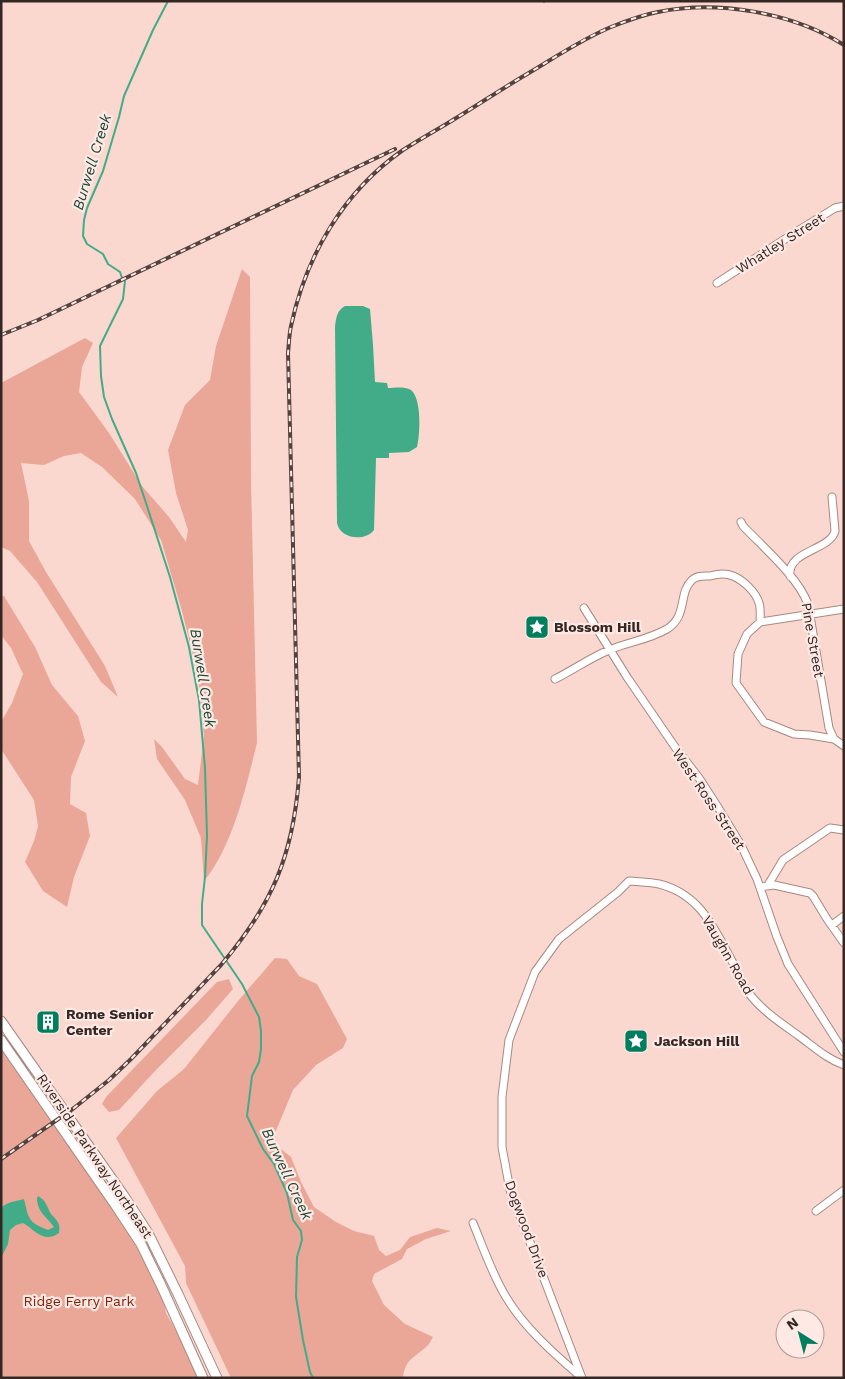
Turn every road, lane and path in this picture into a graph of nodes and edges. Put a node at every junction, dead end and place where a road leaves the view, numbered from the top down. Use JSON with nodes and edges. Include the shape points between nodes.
{"nodes":[{"id":1,"x":844,"y":206,"type":"edge"},
{"id":2,"x":717,"y":283,"type":"dead end"},
{"id":3,"x":832,"y":497,"type":"dead end"},
{"id":4,"x":741,"y":522,"type":"dead end"},
{"id":5,"x":790,"y":576,"type":"junction"},
{"id":6,"x":584,"y":608,"type":"dead end"},
{"id":7,"x":844,"y":609,"type":"edge"},
{"id":8,"x":809,"y":613,"type":"junction"},
{"id":9,"x":760,"y":622,"type":"junction"},
{"id":10,"x":609,"y":650,"type":"junction"},
{"id":11,"x":555,"y":679,"type":"dead end"},
{"id":12,"x":834,"y":739,"type":"junction"},
{"id":13,"x":844,"y":746,"type":"edge"},
{"id":14,"x":844,"y":830,"type":"edge"},
{"id":15,"x":629,"y":880,"type":"joint"},
{"id":16,"x":768,"y":885,"type":"junction"},
{"id":17,"x":760,"y":887,"type":"junction"},
{"id":18,"x":844,"y":916,"type":"edge"},
{"id":19,"x":832,"y":925,"type":"junction"},
{"id":20,"x":844,"y":943,"type":"edge"},
{"id":21,"x":1,"y":1021,"type":"edge"},
{"id":22,"x":1,"y":1040,"type":"edge"},
{"id":23,"x":844,"y":1052,"type":"edge"},
{"id":24,"x":844,"y":1065,"type":"edge"},
{"id":25,"x":844,"y":1190,"type":"edge"},
{"id":26,"x":816,"y":1211,"type":"dead end"},
{"id":27,"x":473,"y":1223,"type":"dead end"},
{"id":28,"x":203,"y":1378,"type":"edge"},
{"id":29,"x":217,"y":1378,"type":"edge"},
{"id":30,"x":582,"y":1378,"type":"edge"}],
"edges":[{"from":1,"to":2,"type":"street","name":"Whatley Street","via":[[835,208]]},
{"from":3,"to":5,"type":"street","via":[[834,536],[798,559],[790,567]]},
{"from":4,"to":5,"type":"street","name":"Pine Street"},
{"from":5,"to":8,"type":"street","name":"Pine Street","via":[[804,595]]},
{"from":6,"to":10,"type":"street","name":"West Ross Street"},
{"from":7,"to":8,"type":"street"},
{"from":8,"to":9,"type":"street"},
{"from":8,"to":12,"type":"street","name":"Pine Street","via":[[829,728]]},
{"from":9,"to":10,"type":"street","via":[[757,597],[739,579],[725,574],[700,576],[687,586],[679,615],[668,628],[651,638]]},
{"from":9,"to":12,"type":"street","via":[[747,634],[738,654],[736,682],[764,722],[794,734]]},
{"from":10,"to":11,"type":"street"},
{"from":10,"to":17,"type":"street","name":"West Ross Street","via":[[720,809],[746,853]]},
{"from":12,"to":13,"type":"street"},
{"from":14,"to":16,"type":"street","via":[[830,828],[783,860]]},
{"from":15,"to":24,"type":"street","name":"Vaughn Road","via":[[660,884],[693,900],[715,930],[748,991],[760,1005],[779,1023]]},
{"from":15,"to":30,"type":"street","name":"Dogwood Drive","via":[[559,939],[535,972],[509,1040],[502,1097],[502,1147],[510,1190]]},
{"from":16,"to":17,"type":"street"},
{"from":16,"to":19,"type":"street","via":[[810,894]]},
{"from":17,"to":23,"type":"street","name":"West Ross Street","via":[[788,964]]},
{"from":18,"to":19,"type":"street"},
{"from":19,"to":20,"type":"street"},
{"from":21,"to":29,"type":"main road","name":"Riverside Parkway Northeast","via":[[148,1233]]},
{"from":22,"to":28,"type":"main road","name":"Riverside Parkway Northeast","via":[[133,1231]]},
{"from":25,"to":26,"type":"street"},
{"from":27,"to":30,"type":"street","via":[[498,1282],[514,1310]]}]}
